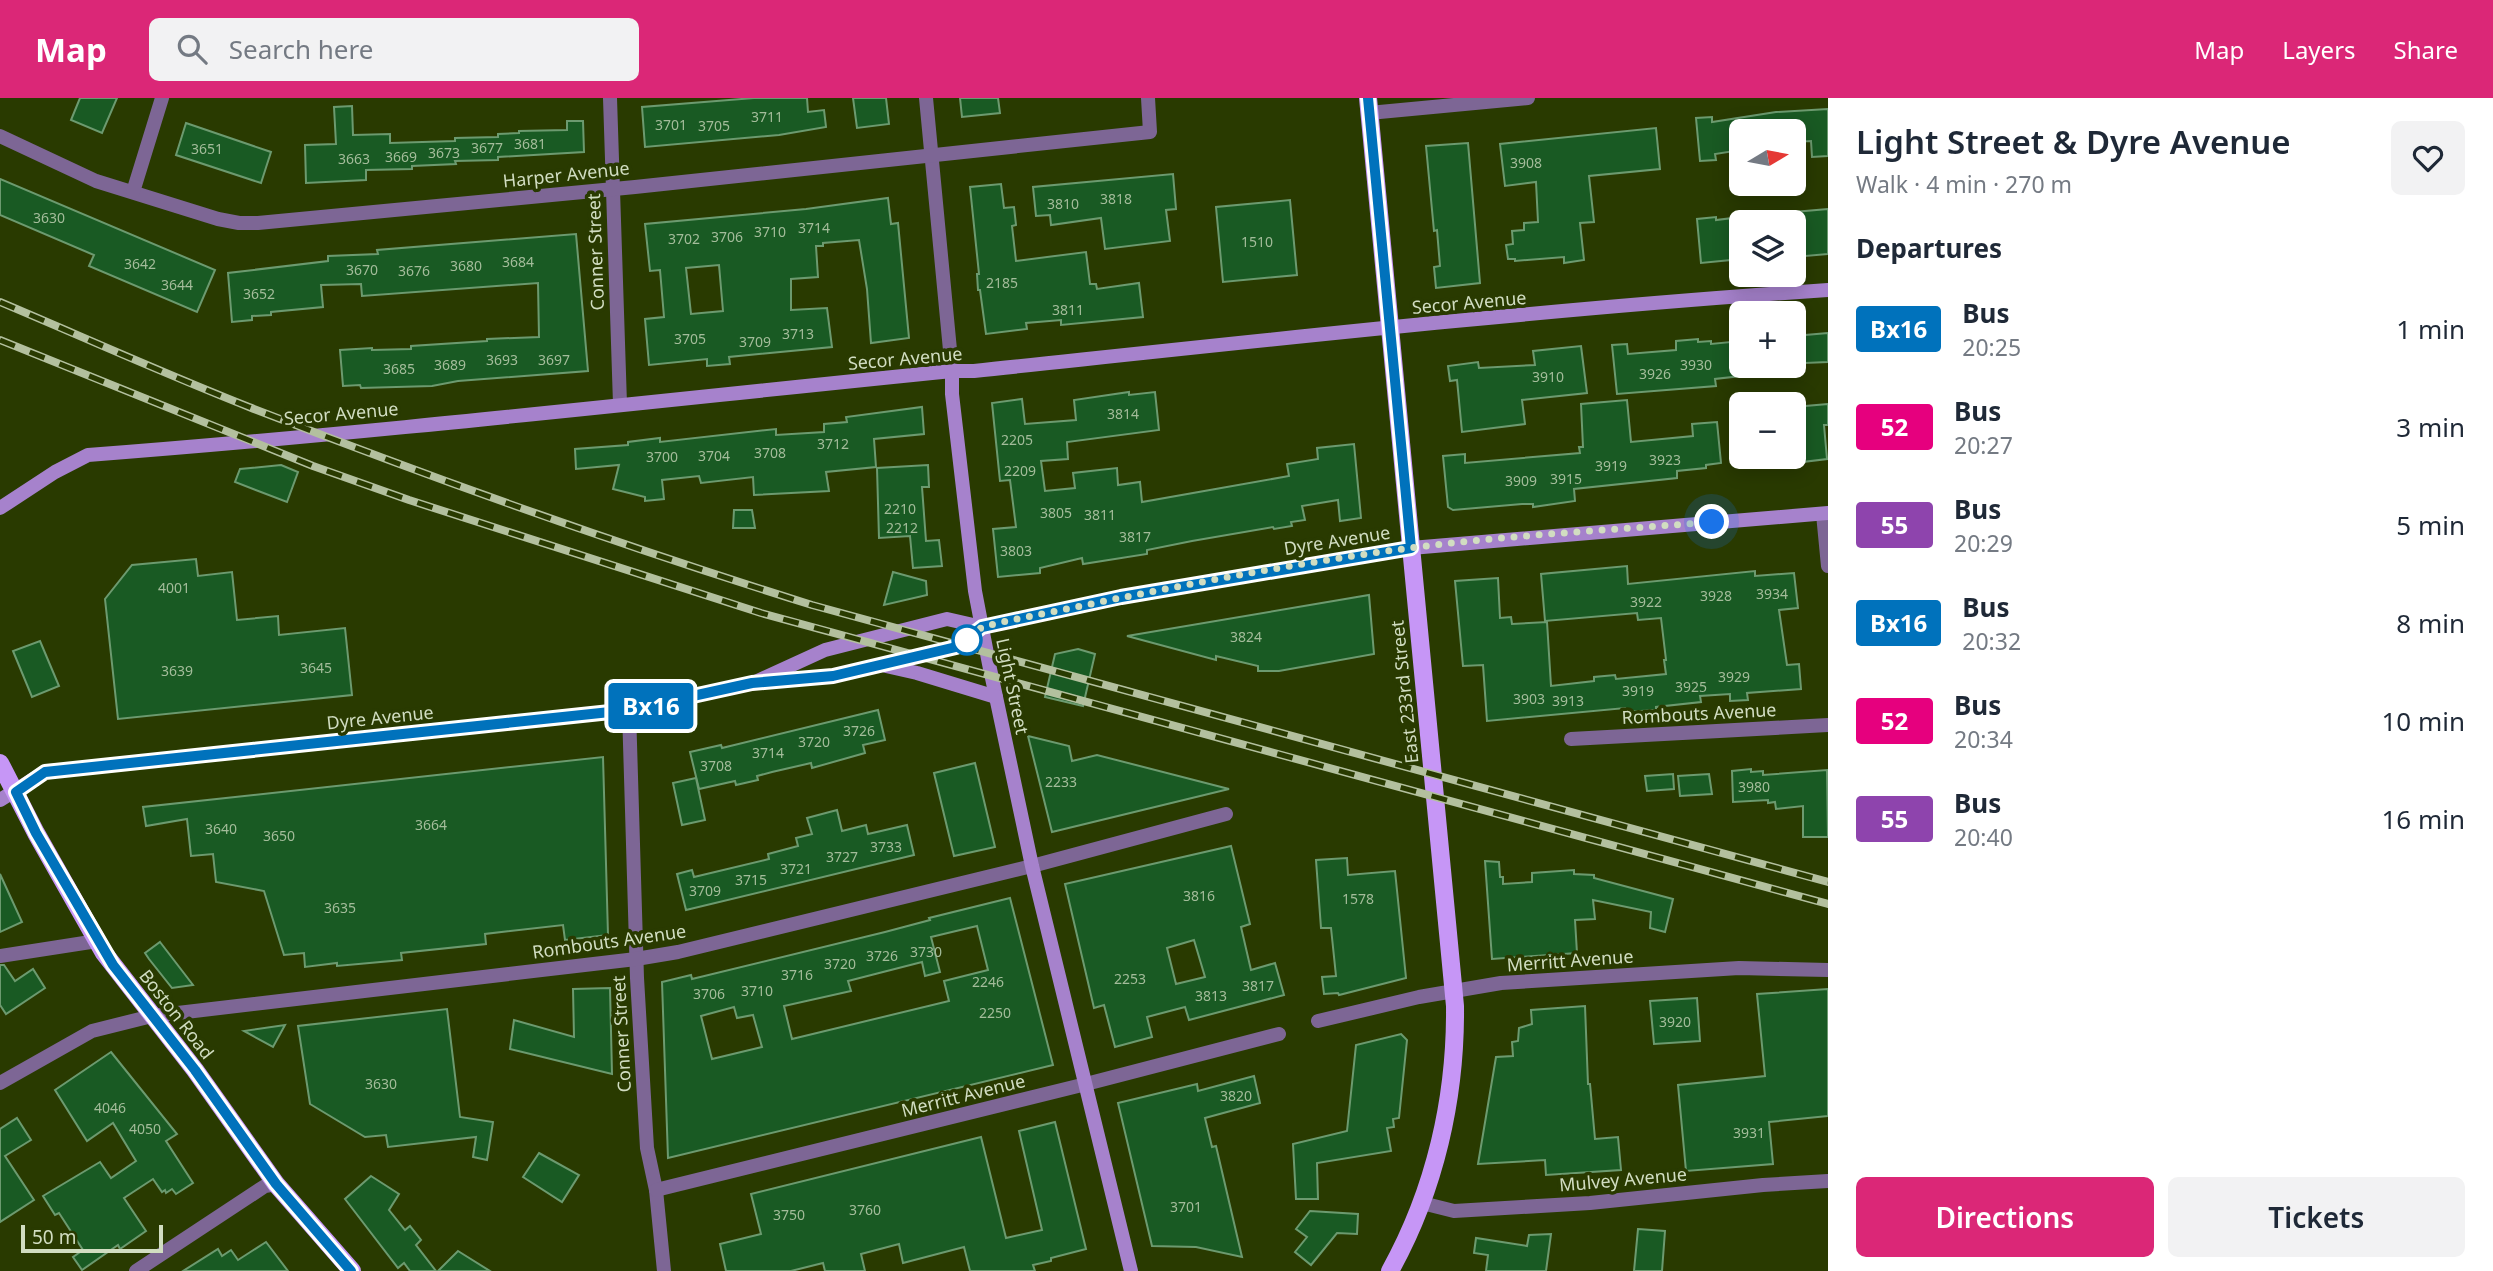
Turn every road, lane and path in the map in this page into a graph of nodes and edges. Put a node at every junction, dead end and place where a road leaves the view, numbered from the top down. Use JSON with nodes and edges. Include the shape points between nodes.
{"nodes":[{"id":1,"x":162,"y":98,"type":"edge"},
{"id":2,"x":611,"y":98,"type":"edge"},
{"id":3,"x":926,"y":98,"type":"edge"},
{"id":4,"x":1148,"y":98,"type":"edge"},
{"id":5,"x":1528,"y":98,"type":"edge"},
{"id":6,"x":1368,"y":105,"type":"edge"},
{"id":7,"x":0,"y":136,"type":"edge"},
{"id":8,"x":932,"y":155,"type":"junction"},
{"id":9,"x":612,"y":189,"type":"junction"},
{"id":10,"x":133,"y":192,"type":"junction"},
{"id":11,"x":1828,"y":290,"type":"edge"},
{"id":12,"x":1390,"y":328,"type":"junction"},
{"id":13,"x":952,"y":371,"type":"junction"},
{"id":14,"x":620,"y":404,"type":"junction"},
{"id":15,"x":0,"y":509,"type":"edge"},
{"id":16,"x":1826,"y":513,"type":"edge"},
{"id":17,"x":1411,"y":548,"type":"junction"},
{"id":18,"x":1828,"y":566,"type":"edge"},
{"id":19,"x":982,"y":627,"type":"junction"},
{"id":20,"x":881,"y":664,"type":"junction"},
{"id":21,"x":752,"y":683,"type":"junction"},
{"id":22,"x":996,"y":697,"type":"junction"},
{"id":23,"x":629,"y":710,"type":"junction"},
{"id":24,"x":1828,"y":725,"type":"edge"},
{"id":25,"x":1571,"y":739,"type":"dead end"},
{"id":26,"x":0,"y":763,"type":"edge"},
{"id":27,"x":8,"y":796,"type":"edge"},
{"id":28,"x":1226,"y":814,"type":"dead end"},
{"id":29,"x":1032,"y":866,"type":"junction"},
{"id":30,"x":97,"y":941,"type":"junction"},
{"id":31,"x":0,"y":956,"type":"edge"},
{"id":32,"x":636,"y":959,"type":"junction"},
{"id":33,"x":1828,"y":970,"type":"edge"},
{"id":34,"x":1454,"y":990,"type":"junction"},
{"id":35,"x":152,"y":1016,"type":"junction"},
{"id":36,"x":1318,"y":1021,"type":"dead end"},
{"id":37,"x":1279,"y":1034,"type":"dead end"},
{"id":38,"x":0,"y":1083,"type":"edge"},
{"id":39,"x":1086,"y":1084,"type":"junction"},
{"id":40,"x":1828,"y":1181,"type":"edge"},
{"id":41,"x":276,"y":1184,"type":"junction"},
{"id":42,"x":656,"y":1190,"type":"junction"},
{"id":43,"x":1422,"y":1202,"type":"junction"},
{"id":44,"x":1396,"y":1267,"type":"edge"},
{"id":45,"x":136,"y":1271,"type":"edge"},
{"id":46,"x":352,"y":1271,"type":"edge"},
{"id":47,"x":664,"y":1271,"type":"edge"},
{"id":48,"x":1131,"y":1271,"type":"edge"}],
"edges":[{"from":1,"to":10,"type":"street"},
{"from":2,"to":9,"type":"street","name":"Conner Street"},
{"from":3,"to":8,"type":"street","name":"Light Street"},
{"from":4,"to":8,"type":"street","name":"Harper Avenue","via":[[1150,132]]},
{"from":5,"to":6,"type":"street"},
{"from":6,"to":12,"type":"main road","name":"East 233rd Street"},
{"from":7,"to":10,"type":"street","name":"Harper Avenue","via":[[96,181]]},
{"from":8,"to":9,"type":"street","name":"Harper Avenue"},
{"from":8,"to":13,"type":"street","name":"Light Street"},
{"from":9,"to":10,"type":"street","name":"Harper Avenue","via":[[248,223],[218,219]]},
{"from":9,"to":14,"type":"street","name":"Conner Street"},
{"from":11,"to":12,"type":"street","name":"Secor Avenue"},
{"from":12,"to":13,"type":"street","name":"Secor Avenue"},
{"from":12,"to":17,"type":"main road","name":"East 233rd Street"},
{"from":13,"to":14,"type":"street","name":"Secor Avenue"},
{"from":13,"to":19,"type":"street","name":"Light Street"},
{"from":14,"to":15,"type":"street","name":"Secor Avenue","via":[[368,432],[88,455]]},
{"from":16,"to":17,"type":"street","name":"Dyre Avenue"},
{"from":16,"to":18,"type":"street"},
{"from":17,"to":19,"type":"street","name":"Dyre Avenue","via":[[1121,597]]},
{"from":17,"to":34,"type":"main road","name":"East 233rd Street"},
{"from":19,"to":20,"type":"street","name":"Dyre Avenue","via":[[956,647]]},
{"from":19,"to":21,"type":"street","name":"Dyre Avenue","via":[[935,622],[825,650]]},
{"from":19,"to":22,"type":"street","name":"Light Street"},
{"from":20,"to":21,"type":"street","name":"Dyre Avenue","via":[[833,676]]},
{"from":20,"to":22,"type":"street"},
{"from":21,"to":23,"type":"street","name":"Dyre Avenue"},
{"from":22,"to":29,"type":"street","name":"Light Street"},
{"from":23,"to":27,"type":"street","name":"Dyre Avenue","via":[[45,772]]},
{"from":23,"to":32,"type":"street","name":"Conner Street"},
{"from":24,"to":25,"type":"street","name":"Rombouts Avenue"},
{"from":26,"to":27,"type":"main road","name":"Boston Road"},
{"from":27,"to":30,"type":"main road","name":"Boston Road","via":[[36,833]]},
{"from":28,"to":29,"type":"street","name":"Rombouts Avenue"},
{"from":29,"to":32,"type":"street","name":"Rombouts Avenue"},
{"from":29,"to":39,"type":"street","name":"Light Street"},
{"from":30,"to":31,"type":"street"},
{"from":30,"to":35,"type":"main road","name":"Boston Road"},
{"from":32,"to":35,"type":"street","name":"Rombouts Avenue"},
{"from":32,"to":42,"type":"street","name":"Conner Street","via":[[647,1148]]},
{"from":33,"to":34,"type":"street","name":"Merritt Avenue","via":[[1739,968]]},
{"from":34,"to":36,"type":"street","name":"Merritt Avenue"},
{"from":34,"to":43,"type":"main road","name":"East 233rd Street","via":[[1452,1077],[1441,1138]]},
{"from":35,"to":38,"type":"street","name":"Rombouts Avenue","via":[[92,1031]]},
{"from":35,"to":41,"type":"main road","name":"Boston Road"},
{"from":37,"to":39,"type":"street","name":"Merritt Avenue"},
{"from":39,"to":42,"type":"street","name":"Merritt Avenue"},
{"from":39,"to":48,"type":"street","name":"Light Street"},
{"from":40,"to":43,"type":"street","name":"Mulvey Avenue","via":[[1454,1211]]},
{"from":41,"to":45,"type":"street","via":[[265,1186]]},
{"from":41,"to":46,"type":"main road","name":"Boston Road"},
{"from":42,"to":47,"type":"street","name":"Conner Street"},
{"from":43,"to":44,"type":"main road","name":"East 233rd Street"}]}
